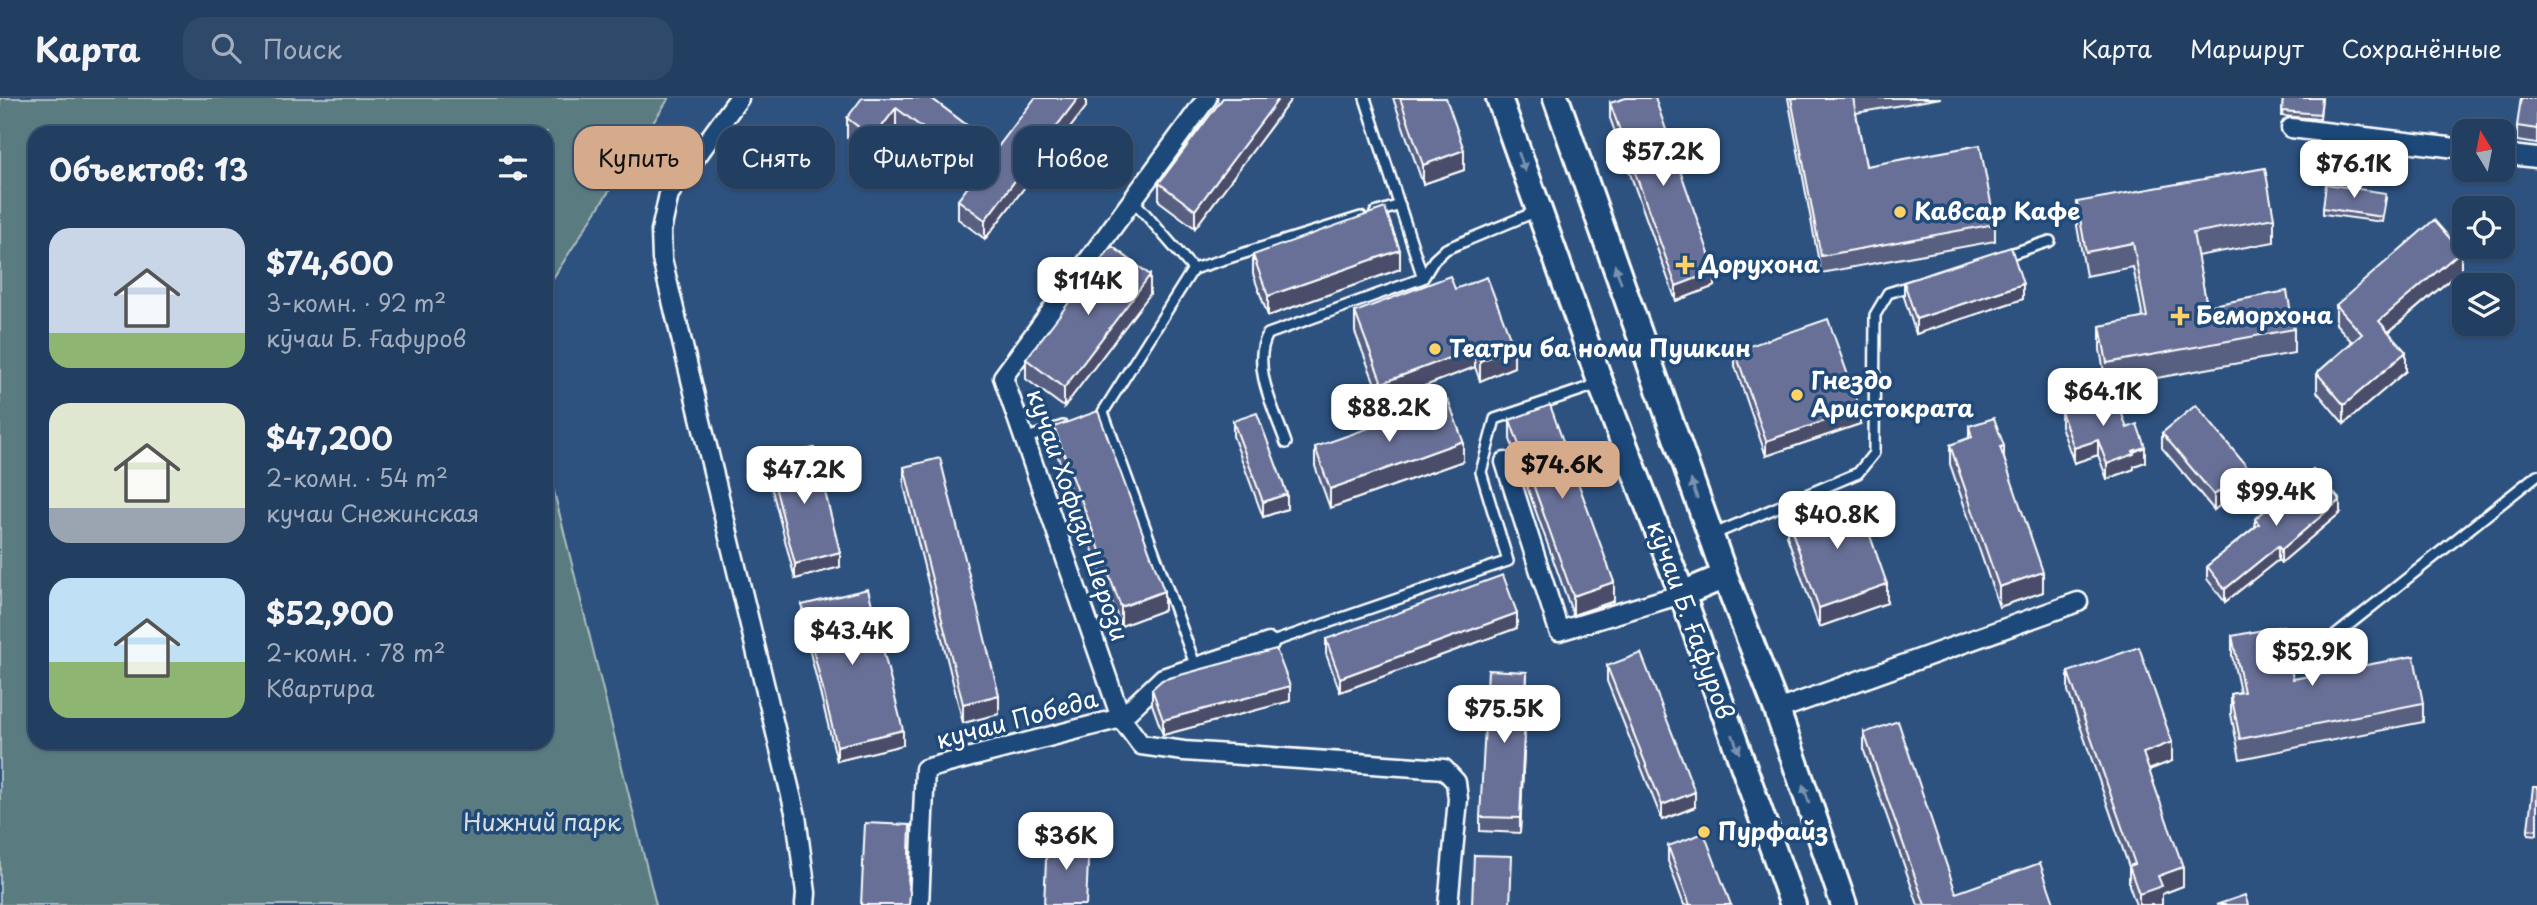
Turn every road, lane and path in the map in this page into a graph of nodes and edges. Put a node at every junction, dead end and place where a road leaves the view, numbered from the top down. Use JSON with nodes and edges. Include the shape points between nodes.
{"nodes":[{"id":1,"x":738,"y":98,"type":"edge"},
{"id":2,"x":1207,"y":98,"type":"edge"},
{"id":3,"x":1365,"y":98,"type":"edge"},
{"id":4,"x":1499,"y":98,"type":"edge"},
{"id":5,"x":1556,"y":98,"type":"edge"},
{"id":6,"x":2291,"y":128,"type":"dead end"},
{"id":7,"x":2452,"y":148,"type":"edge"},
{"id":8,"x":2515,"y":155,"type":"edge"},
{"id":9,"x":2537,"y":158,"type":"edge"},
{"id":10,"x":1133,"y":201,"type":"junction"},
{"id":11,"x":1400,"y":205,"type":"junction"},
{"id":12,"x":1539,"y":211,"type":"junction"},
{"id":13,"x":2050,"y":242,"type":"dead end"},
{"id":14,"x":1988,"y":261,"type":"edge"},
{"id":15,"x":1193,"y":269,"type":"junction"},
{"id":16,"x":1423,"y":278,"type":"junction"},
{"id":17,"x":1926,"y":281,"type":"edge"},
{"id":18,"x":1601,"y":384,"type":"junction"},
{"id":19,"x":1104,"y":412,"type":"junction"},
{"id":20,"x":1090,"y":416,"type":"edge"},
{"id":21,"x":1077,"y":421,"type":"edge"},
{"id":22,"x":1024,"y":439,"type":"junction"},
{"id":23,"x":1286,"y":443,"type":"dead end"},
{"id":24,"x":1506,"y":462,"type":"dead end"},
{"id":25,"x":2537,"y":475,"type":"edge"},
{"id":26,"x":1710,"y":535,"type":"junction"},
{"id":27,"x":1725,"y":576,"type":"junction"},
{"id":28,"x":1682,"y":594,"type":"junction"},
{"id":29,"x":2078,"y":602,"type":"dead end"},
{"id":30,"x":1269,"y":643,"type":"joint"},
{"id":31,"x":2311,"y":655,"type":"dead end"},
{"id":32,"x":1196,"y":667,"type":"junction"},
{"id":33,"x":1777,"y":710,"type":"junction"},
{"id":34,"x":1121,"y":718,"type":"junction"},
{"id":35,"x":805,"y":905,"type":"edge"},
{"id":36,"x":919,"y":905,"type":"edge"},
{"id":37,"x":1448,"y":905,"type":"edge"},
{"id":38,"x":1793,"y":905,"type":"edge"},
{"id":39,"x":1844,"y":905,"type":"edge"}],
"edges":[{"from":1,"to":35,"type":"street","via":[[668,194],[661,231],[662,259],[796,816]]},
{"from":2,"to":10,"type":"street","name":"кучаи Хофизи Шерози"},
{"from":3,"to":11,"type":"lane"},
{"from":4,"to":12,"type":"main road","name":"кӯчаи Б. Ғафуров","one_way":true},
{"from":26,"to":5,"type":"main road","name":"кӯчаи Б. Ғафуров","one_way":true},
{"from":6,"to":7,"type":"street"},
{"from":8,"to":9,"type":"street"},
{"from":10,"to":15,"type":"lane"},
{"from":10,"to":22,"type":"street","name":"кучаи Хофизи Шерози","via":[[1003,377]]},
{"from":11,"to":15,"type":"lane"},
{"from":11,"to":16,"type":"lane"},
{"from":12,"to":16,"type":"lane","via":[[1446,249]]},
{"from":12,"to":18,"type":"main road","name":"кӯчаи Б. Ғафуров"},
{"from":13,"to":14,"type":"lane"},
{"from":15,"to":19,"type":"lane"},
{"from":16,"to":23,"type":"lane","via":[[1268,334],[1262,345],[1262,372]]},
{"from":17,"to":26,"type":"lane","via":[[1888,293],[1875,315],[1874,453],[1857,473]]},
{"from":18,"to":28,"type":"main road","name":"кӯчаи Б. Ғафуров"},
{"from":18,"to":30,"type":"lane","via":[[1495,419],[1481,472],[1508,561]]},
{"from":19,"to":20,"type":"lane"},
{"from":19,"to":32,"type":"lane"},
{"from":21,"to":22,"type":"lane"},
{"from":22,"to":34,"type":"street","name":"кучаи Хофизи Шерози"},
{"from":24,"to":28,"type":"street","via":[[1559,631]]},
{"from":25,"to":31,"type":"lane"},
{"from":26,"to":27,"type":"main road","name":"кӯчаи Б. Ғафуров"},
{"from":27,"to":28,"type":"main road"},
{"from":27,"to":33,"type":"main road","name":"кӯчаи Б. Ғафуров"},
{"from":28,"to":38,"type":"main road","name":"кӯчаи Б. Ғафуров","one_way":true},
{"from":29,"to":33,"type":"street"},
{"from":30,"to":32,"type":"street","name":"кучаи Победа"},
{"from":32,"to":34,"type":"street","name":"кучаи Победа","via":[[1163,678]]},
{"from":39,"to":33,"type":"main road","name":"кӯчаи Б. Ғафуров","one_way":true},
{"from":34,"to":36,"type":"street","name":"кучаи Победа","via":[[925,769]]},
{"from":34,"to":37,"type":"street","name":"кучаи Хофизи Шерози","via":[[1140,745],[1444,769],[1456,782],[1458,799]]}]}
